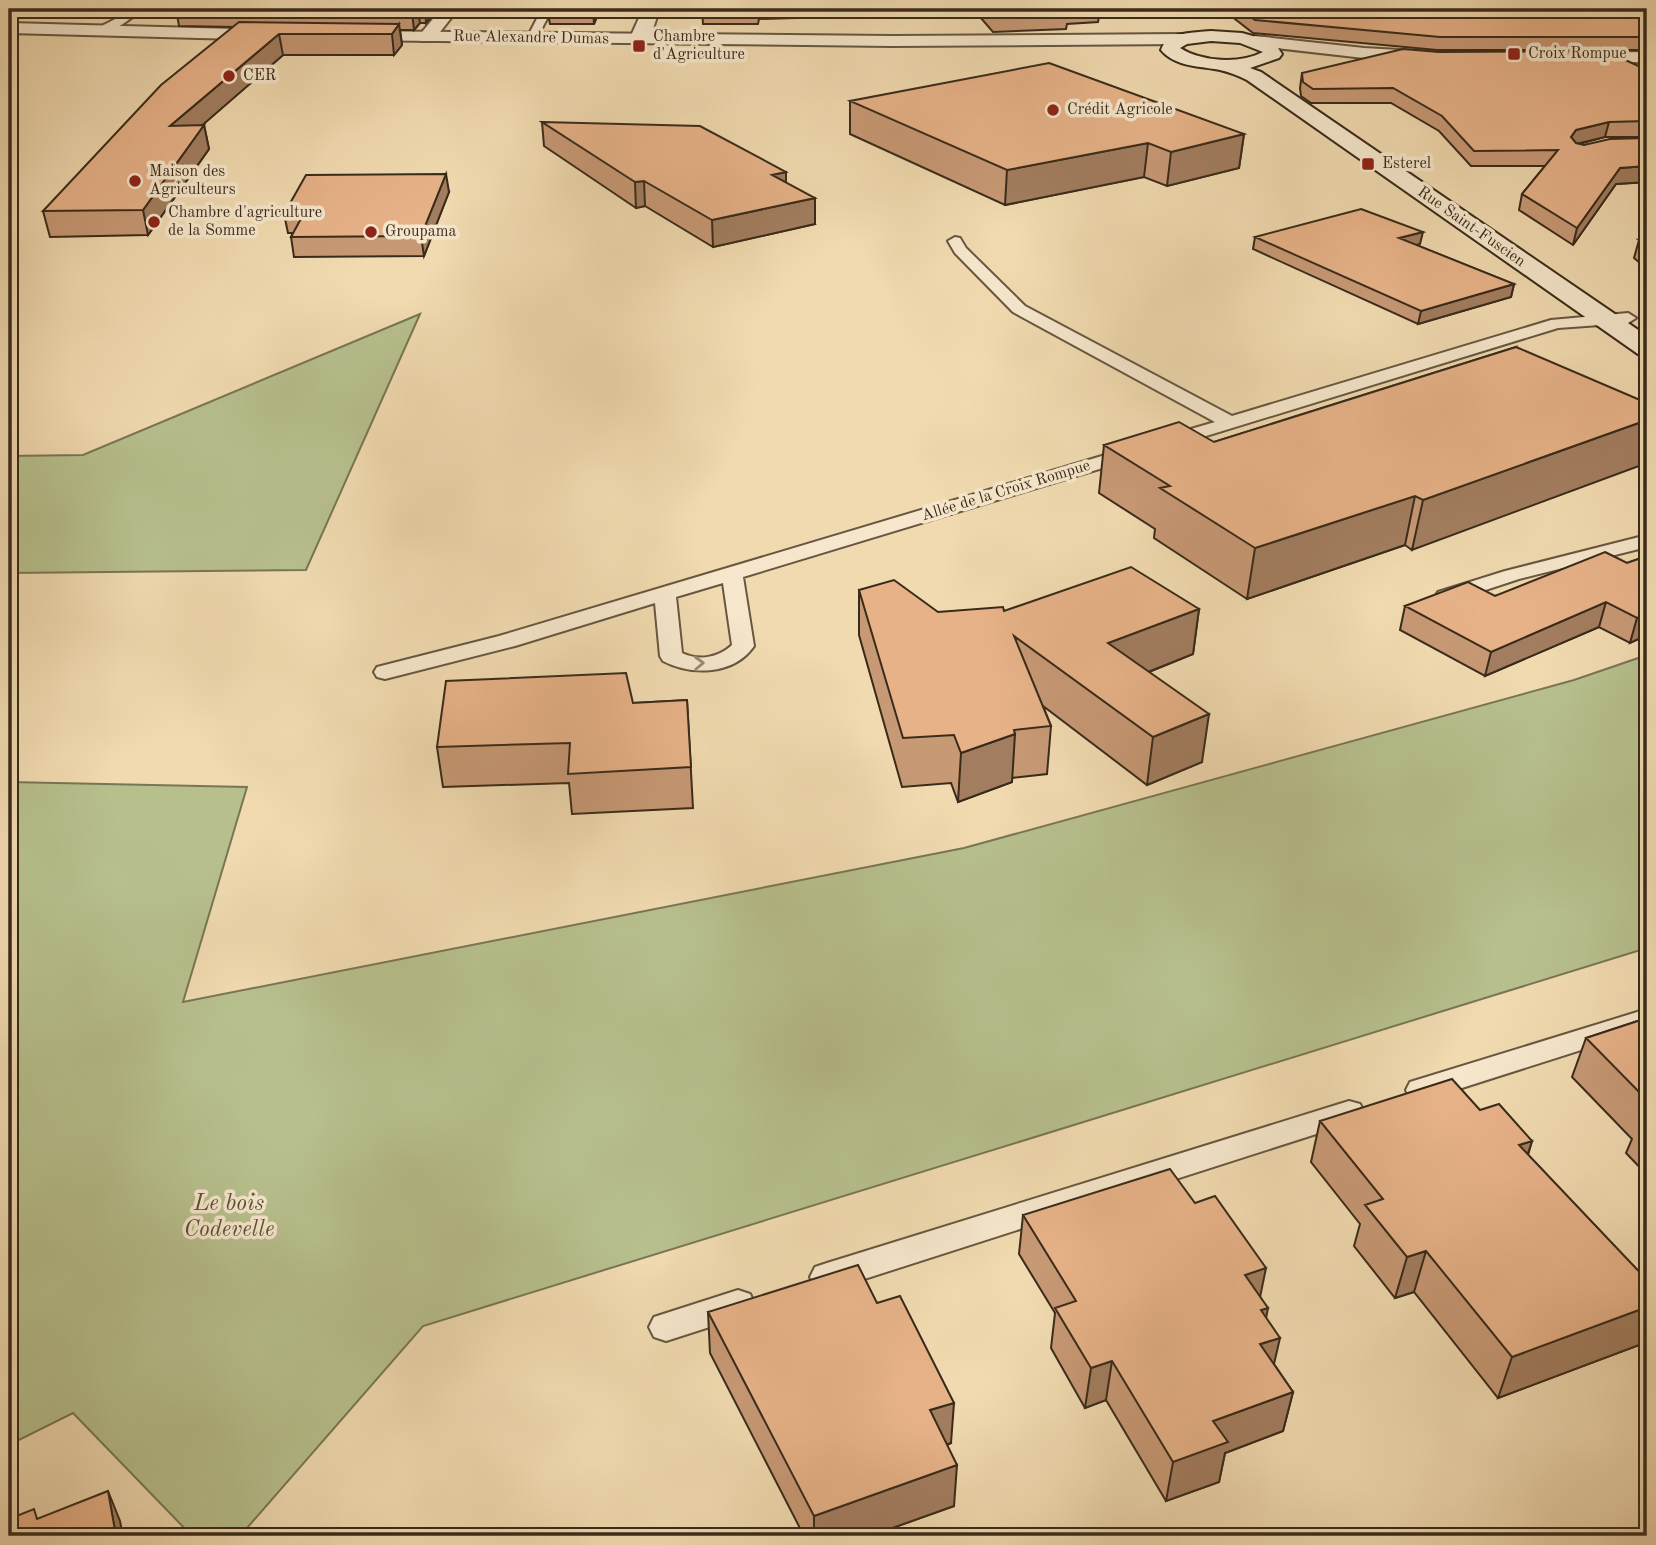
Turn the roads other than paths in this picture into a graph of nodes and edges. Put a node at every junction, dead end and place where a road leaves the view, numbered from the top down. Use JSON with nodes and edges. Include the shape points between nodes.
{"nodes":[{"id":1,"x":38,"y":9,"type":"edge"},
{"id":2,"x":135,"y":9,"type":"edge"},
{"id":3,"x":450,"y":9,"type":"edge"},
{"id":4,"x":547,"y":9,"type":"edge"},
{"id":5,"x":651,"y":9,"type":"edge"},
{"id":6,"x":9,"y":13,"type":"edge"},
{"id":7,"x":670,"y":21,"type":"dead end"},
{"id":8,"x":9,"y":28,"type":"edge"},
{"id":9,"x":95,"y":32,"type":"junction"},
{"id":10,"x":291,"y":35,"type":"edge"},
{"id":11,"x":332,"y":35,"type":"edge"},
{"id":12,"x":1190,"y":36,"type":"junction"},
{"id":13,"x":427,"y":37,"type":"junction"},
{"id":14,"x":536,"y":38,"type":"junction"},
{"id":15,"x":639,"y":38,"type":"junction"},
{"id":16,"x":665,"y":39,"type":"junction"},
{"id":17,"x":1248,"y":40,"type":"junction"},
{"id":18,"x":1364,"y":53,"type":"junction"},
{"id":19,"x":1647,"y":57,"type":"edge"},
{"id":20,"x":1267,"y":58,"type":"junction"},
{"id":21,"x":1450,"y":58,"type":"edge"},
{"id":22,"x":1555,"y":58,"type":"edge"},
{"id":23,"x":1609,"y":58,"type":"junction"},
{"id":24,"x":1223,"y":64,"type":"junction"},
{"id":25,"x":1647,"y":78,"type":"edge"},
{"id":26,"x":955,"y":241,"type":"dead end"},
{"id":27,"x":1617,"y":319,"type":"junction"},
{"id":28,"x":1647,"y":331,"type":"edge"},
{"id":29,"x":1478,"y":348,"type":"junction"},
{"id":30,"x":1647,"y":348,"type":"edge"},
{"id":31,"x":1502,"y":359,"type":"edge"},
{"id":32,"x":1231,"y":423,"type":"junction"},
{"id":33,"x":1647,"y":541,"type":"edge"},
{"id":34,"x":732,"y":573,"type":"junction"},
{"id":35,"x":665,"y":593,"type":"junction"},
{"id":36,"x":1422,"y":604,"type":"edge"},
{"id":37,"x":385,"y":672,"type":"dead end"},
{"id":38,"x":1647,"y":1018,"type":"edge"},
{"id":39,"x":666,"y":1327,"type":"dead end"}],
"edges":[{"from":1,"to":6,"type":"lane"},
{"from":2,"to":9,"type":"lane"},
{"from":3,"to":13,"type":"street"},
{"from":4,"to":14,"type":"lane"},
{"from":5,"to":15,"type":"street"},
{"from":7,"to":16,"type":"street"},
{"from":8,"to":9,"type":"street"},
{"from":9,"to":10,"type":"street"},
{"from":11,"to":13,"type":"street","name":"Rue Alexandre Dumas"},
{"from":12,"to":16,"type":"street","name":"Rue Alexandre Dumas","via":[[1054,41]]},
{"from":12,"to":17,"type":"street"},
{"from":12,"to":24,"type":"street","via":[[1198,61]]},
{"from":13,"to":14,"type":"street","name":"Rue Alexandre Dumas"},
{"from":14,"to":15,"type":"street","name":"Rue Alexandre Dumas"},
{"from":15,"to":16,"type":"street","name":"Rue Alexandre Dumas"},
{"from":17,"to":18,"type":"street"},
{"from":17,"to":20,"type":"street","name":"Rue Saint-Fuscien","via":[[1272,49]]},
{"from":18,"to":20,"type":"street"},
{"from":18,"to":21,"type":"street"},
{"from":19,"to":23,"type":"street"},
{"from":20,"to":24,"type":"street"},
{"from":20,"to":27,"type":"street","name":"Rue Saint-Fuscien","via":[[1275,75],[1315,106]]},
{"from":22,"to":23,"type":"street"},
{"from":23,"to":25,"type":"street"},
{"from":24,"to":27,"type":"street","name":"Rue Saint-Fuscien","via":[[1254,76]]},
{"from":26,"to":32,"type":"lane","via":[[1019,309]]},
{"from":27,"to":28,"type":"street","name":"Rue Saint-Fuscien"},
{"from":27,"to":29,"type":"lane","name":"Allée de la Croix Rompue","via":[[1557,323]]},
{"from":27,"to":30,"type":"street","name":"Rue Saint-Fuscien"},
{"from":29,"to":31,"type":"lane"},
{"from":29,"to":32,"type":"lane","name":"Allée de la Croix Rompue"},
{"from":32,"to":34,"type":"lane","name":"Allée de la Croix Rompue"},
{"from":33,"to":36,"type":"lane","via":[[1512,575]]},
{"from":34,"to":35,"type":"lane","name":"Allée de la Croix Rompue"},
{"from":35,"to":34,"type":"lane","one_way":true,"via":[[671,656],[682,663],[730,660],[743,646]]},
{"from":35,"to":37,"type":"lane","name":"Allée de la Croix Rompue"},
{"from":38,"to":39,"type":"lane"}]}
